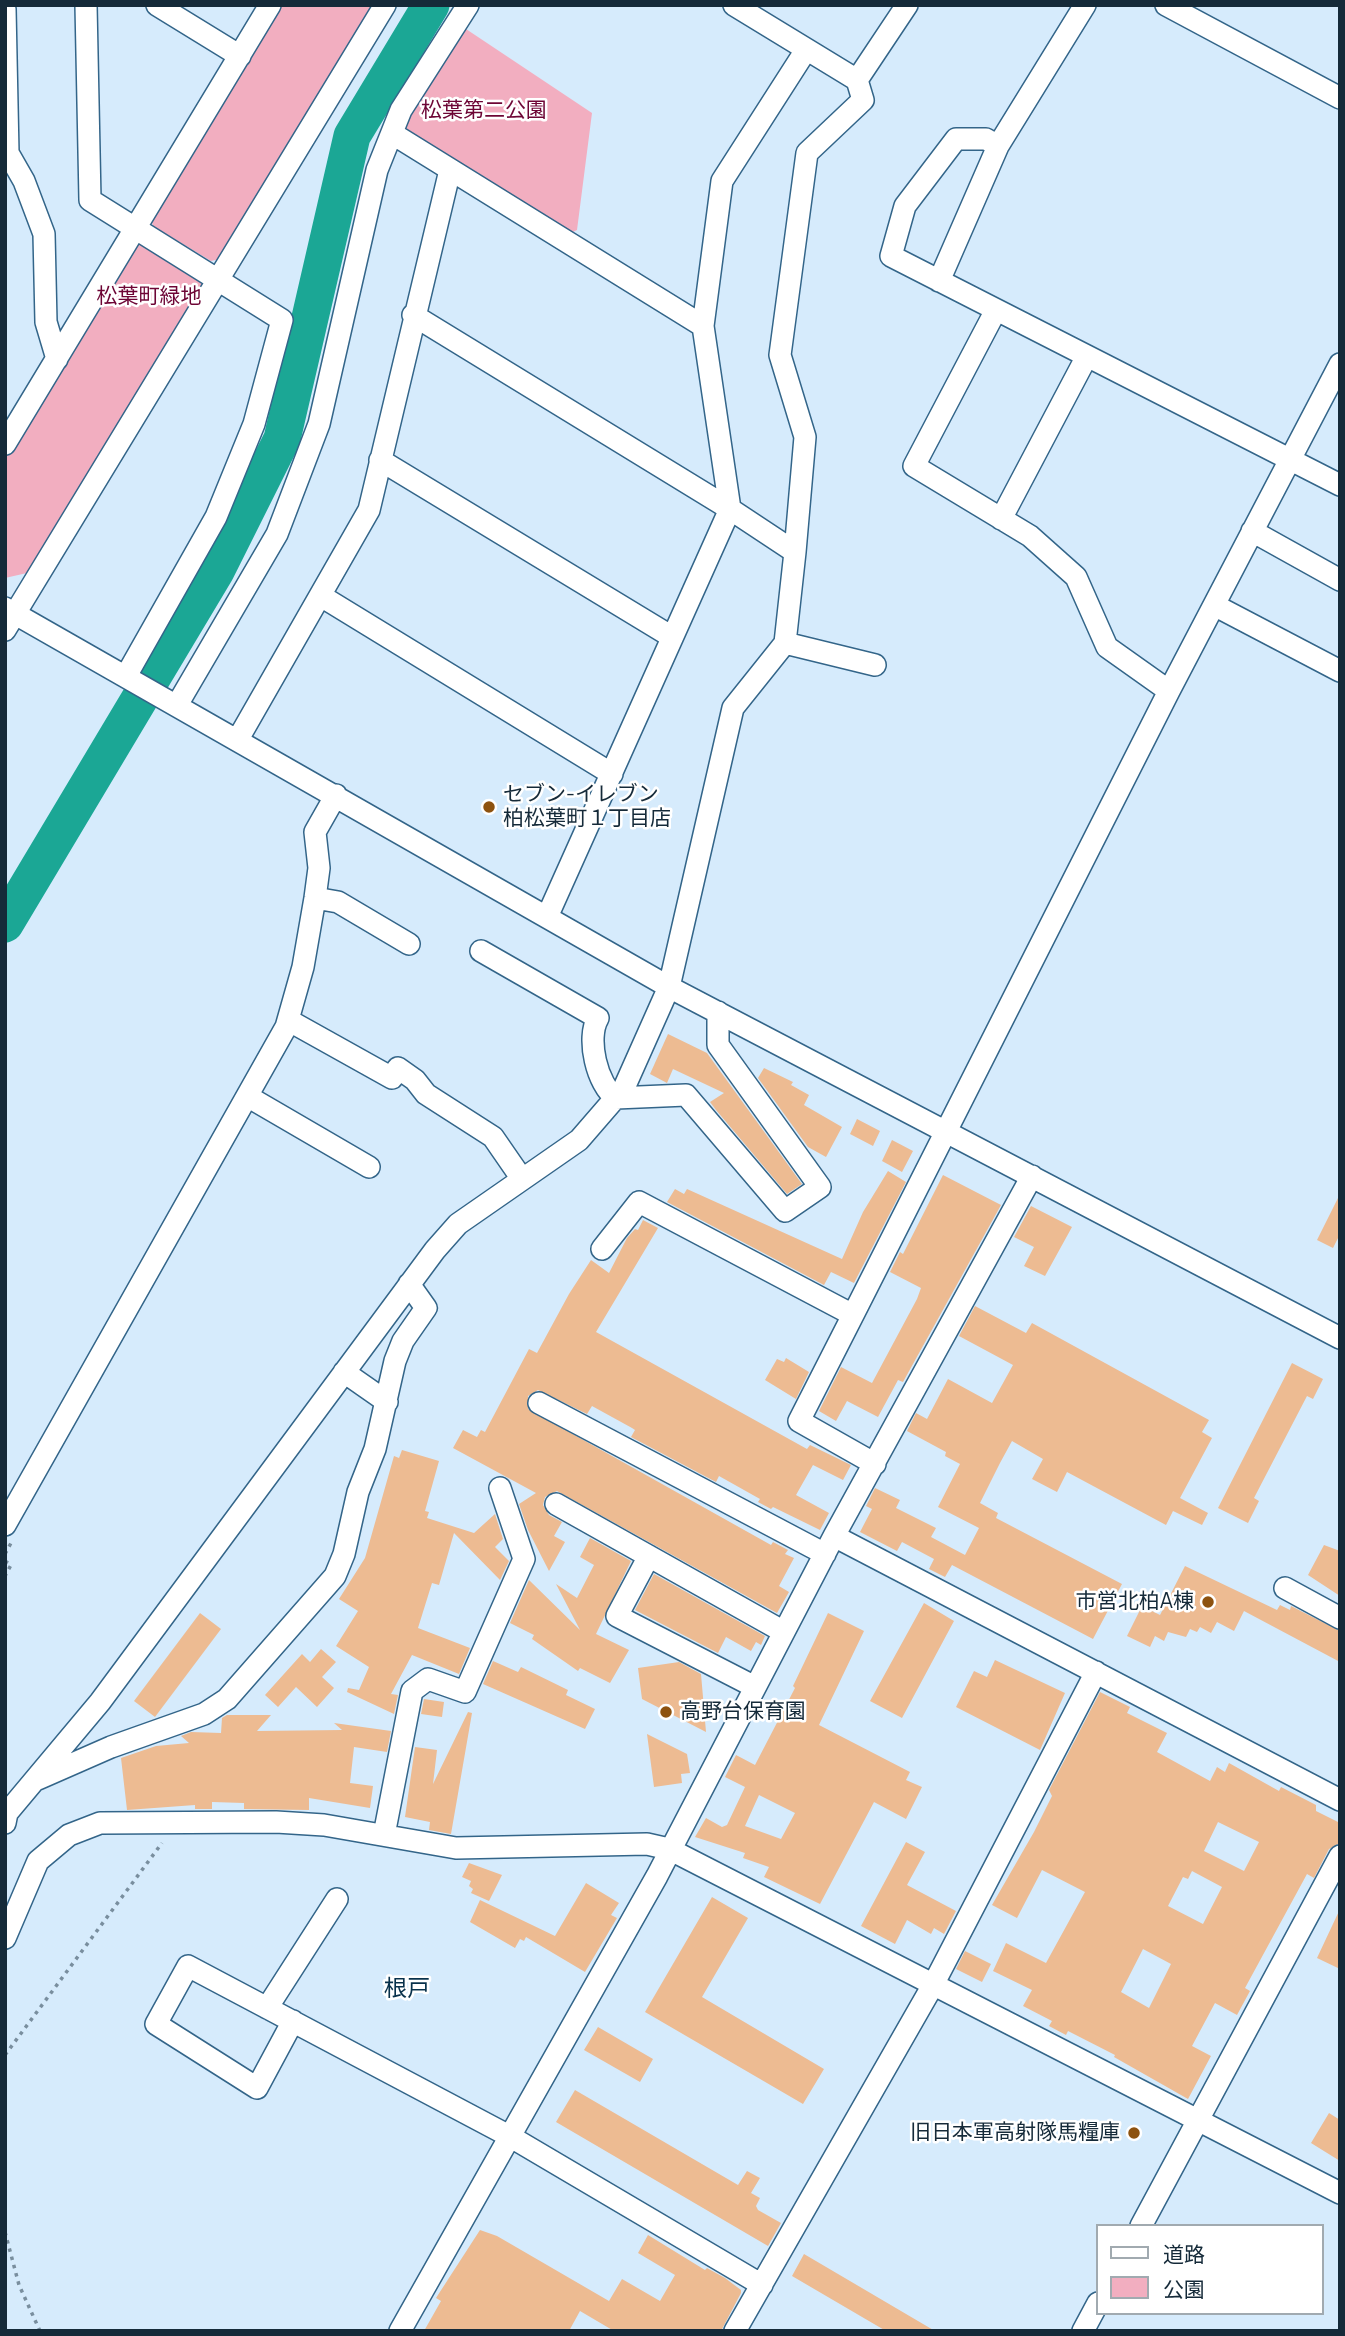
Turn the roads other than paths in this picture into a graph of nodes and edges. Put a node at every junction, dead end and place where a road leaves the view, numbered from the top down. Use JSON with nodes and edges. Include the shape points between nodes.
{"nodes":[{"id":1,"x":86,"y":5,"type":"edge"},
{"id":2,"x":157,"y":5,"type":"edge"},
{"id":3,"x":270,"y":5,"type":"edge"},
{"id":4,"x":385,"y":5,"type":"edge"},
{"id":5,"x":468,"y":5,"type":"edge"},
{"id":6,"x":734,"y":5,"type":"edge"},
{"id":7,"x":907,"y":5,"type":"edge"},
{"id":8,"x":1085,"y":5,"type":"edge"},
{"id":9,"x":1166,"y":5,"type":"edge"},
{"id":10,"x":5,"y":9,"type":"edge"},
{"id":11,"x":806,"y":50,"type":"junction"},
{"id":12,"x":240,"y":56,"type":"junction"},
{"id":13,"x":857,"y":80,"type":"junction"},
{"id":14,"x":1340,"y":98,"type":"edge"},
{"id":15,"x":393,"y":134,"type":"junction"},
{"id":16,"x":998,"y":146,"type":"junction"},
{"id":17,"x":450,"y":170,"type":"junction"},
{"id":18,"x":135,"y":228,"type":"junction"},
{"id":19,"x":219,"y":279,"type":"junction"},
{"id":20,"x":939,"y":281,"type":"junction"},
{"id":21,"x":996,"y":310,"type":"junction"},
{"id":22,"x":413,"y":315,"type":"junction"},
{"id":23,"x":703,"y":326,"type":"junction"},
{"id":24,"x":1087,"y":356,"type":"junction"},
{"id":25,"x":57,"y":359,"type":"junction"},
{"id":26,"x":1340,"y":364,"type":"edge"},
{"id":27,"x":5,"y":444,"type":"edge"},
{"id":28,"x":1290,"y":459,"type":"junction"},
{"id":29,"x":380,"y":460,"type":"junction"},
{"id":30,"x":1340,"y":485,"type":"edge"},
{"id":31,"x":730,"y":509,"type":"junction"},
{"id":32,"x":1001,"y":519,"type":"junction"},
{"id":33,"x":1252,"y":531,"type":"junction"},
{"id":34,"x":795,"y":552,"type":"junction"},
{"id":35,"x":1340,"y":580,"type":"edge"},
{"id":36,"x":321,"y":596,"type":"junction"},
{"id":37,"x":1214,"y":605,"type":"junction"},
{"id":38,"x":9,"y":617,"type":"edge"},
{"id":39,"x":672,"y":637,"type":"junction"},
{"id":40,"x":785,"y":643,"type":"junction"},
{"id":41,"x":875,"y":665,"type":"dead end"},
{"id":42,"x":1340,"y":671,"type":"edge"},
{"id":43,"x":130,"y":678,"type":"junction"},
{"id":44,"x":1169,"y":691,"type":"junction"},
{"id":45,"x":172,"y":702,"type":"junction"},
{"id":46,"x":238,"y":739,"type":"junction"},
{"id":47,"x":612,"y":774,"type":"junction"},
{"id":48,"x":335,"y":795,"type":"junction"},
{"id":49,"x":314,"y":898,"type":"junction"},
{"id":50,"x":548,"y":917,"type":"junction"},
{"id":51,"x":410,"y":944,"type":"dead end"},
{"id":52,"x":481,"y":951,"type":"dead end"},
{"id":53,"x":669,"y":986,"type":"junction"},
{"id":54,"x":718,"y":1013,"type":"junction"},
{"id":55,"x":288,"y":1020,"type":"junction"},
{"id":56,"x":247,"y":1096,"type":"junction"},
{"id":57,"x":616,"y":1098,"type":"junction"},
{"id":58,"x":945,"y":1131,"type":"junction"},
{"id":59,"x":369,"y":1167,"type":"dead end"},
{"id":60,"x":1032,"y":1176,"type":"junction"},
{"id":61,"x":522,"y":1179,"type":"junction"},
{"id":62,"x":603,"y":1250,"type":"dead end"},
{"id":63,"x":409,"y":1284,"type":"junction"},
{"id":64,"x":853,"y":1315,"type":"junction"},
{"id":65,"x":1340,"y":1338,"type":"edge"},
{"id":66,"x":344,"y":1372,"type":"junction"},
{"id":67,"x":387,"y":1402,"type":"junction"},
{"id":68,"x":539,"y":1403,"type":"dead end"},
{"id":69,"x":875,"y":1464,"type":"junction"},
{"id":70,"x":500,"y":1488,"type":"dead end"},
{"id":71,"x":556,"y":1504,"type":"dead end"},
{"id":72,"x":5,"y":1525,"type":"edge"},
{"id":73,"x":829,"y":1545,"type":"junction"},
{"id":74,"x":649,"y":1556,"type":"junction"},
{"id":75,"x":1285,"y":1588,"type":"dead end"},
{"id":76,"x":1340,"y":1618,"type":"edge"},
{"id":77,"x":784,"y":1632,"type":"junction"},
{"id":78,"x":1096,"y":1672,"type":"junction"},
{"id":79,"x":755,"y":1687,"type":"junction"},
{"id":80,"x":33,"y":1781,"type":"junction"},
{"id":81,"x":1340,"y":1800,"type":"edge"},
{"id":82,"x":6,"y":1816,"type":"edge"},
{"id":83,"x":384,"y":1835,"type":"junction"},
{"id":84,"x":669,"y":1849,"type":"junction"},
{"id":85,"x":1340,"y":1856,"type":"edge"},
{"id":86,"x":337,"y":1899,"type":"dead end"},
{"id":87,"x":5,"y":1938,"type":"edge"},
{"id":88,"x":933,"y":1985,"type":"junction"},
{"id":89,"x":267,"y":2008,"type":"junction"},
{"id":90,"x":293,"y":2021,"type":"junction"},
{"id":91,"x":1195,"y":2121,"type":"junction"},
{"id":92,"x":511,"y":2137,"type":"junction"},
{"id":93,"x":1340,"y":2193,"type":"edge"},
{"id":94,"x":1142,"y":2224,"type":"edge"},
{"id":95,"x":762,"y":2285,"type":"junction"},
{"id":96,"x":1096,"y":2308,"type":"edge"},
{"id":97,"x":400,"y":2331,"type":"edge"},
{"id":98,"x":735,"y":2331,"type":"edge"},
{"id":99,"x":1083,"y":2331,"type":"edge"}],
"edges":[{"from":1,"to":18,"type":"street","via":[[90,200]]},
{"from":2,"to":12,"type":"street"},
{"from":3,"to":12,"type":"street"},
{"from":4,"to":19,"type":"street"},
{"from":5,"to":15,"type":"street","via":[[401,110]]},
{"from":6,"to":11,"type":"street"},
{"from":7,"to":13,"type":"street"},
{"from":8,"to":16,"type":"street"},
{"from":9,"to":14,"type":"street"},
{"from":10,"to":25,"type":"street","via":[[8,153],[44,234],[46,321]]},
{"from":11,"to":13,"type":"street"},
{"from":11,"to":23,"type":"street","via":[[722,181]]},
{"from":12,"to":18,"type":"street"},
{"from":13,"to":34,"type":"street","via":[[863,100],[807,153],[779,355],[805,437]]},
{"from":15,"to":17,"type":"street"},
{"from":15,"to":45,"type":"street","via":[[377,170],[318,424],[277,534]]},
{"from":16,"to":20,"type":"street"},
{"from":16,"to":20,"type":"street","via":[[986,139],[956,139],[905,206],[891,256]]},
{"from":17,"to":22,"type":"street"},
{"from":17,"to":23,"type":"street"},
{"from":18,"to":19,"type":"street"},
{"from":18,"to":25,"type":"street"},
{"from":19,"to":38,"type":"street"},
{"from":19,"to":43,"type":"street","via":[[282,320],[254,424],[216,517]]},
{"from":20,"to":21,"type":"street"},
{"from":21,"to":24,"type":"street"},
{"from":21,"to":32,"type":"street","via":[[914,466]]},
{"from":22,"to":29,"type":"street"},
{"from":22,"to":31,"type":"street"},
{"from":23,"to":31,"type":"street"},
{"from":24,"to":28,"type":"street"},
{"from":24,"to":32,"type":"street"},
{"from":25,"to":27,"type":"street"},
{"from":26,"to":28,"type":"street"},
{"from":28,"to":30,"type":"street"},
{"from":28,"to":33,"type":"street"},
{"from":29,"to":36,"type":"street","via":[[369,510]]},
{"from":29,"to":39,"type":"street"},
{"from":31,"to":34,"type":"street"},
{"from":31,"to":39,"type":"street"},
{"from":32,"to":44,"type":"street","via":[[1030,536],[1076,577],[1107,647]]},
{"from":33,"to":35,"type":"street"},
{"from":33,"to":37,"type":"street"},
{"from":34,"to":40,"type":"street"},
{"from":36,"to":46,"type":"street"},
{"from":36,"to":47,"type":"street"},
{"from":37,"to":42,"type":"street"},
{"from":37,"to":44,"type":"street"},
{"from":38,"to":43,"type":"street"},
{"from":39,"to":47,"type":"street"},
{"from":40,"to":41,"type":"street"},
{"from":40,"to":53,"type":"street","via":[[733,708]]},
{"from":43,"to":45,"type":"street"},
{"from":44,"to":58,"type":"street"},
{"from":45,"to":46,"type":"street"},
{"from":46,"to":48,"type":"street"},
{"from":47,"to":50,"type":"street"},
{"from":48,"to":49,"type":"street","via":[[315,832],[318,868]]},
{"from":48,"to":50,"type":"street"},
{"from":49,"to":51,"type":"street","via":[[338,902]]},
{"from":49,"to":55,"type":"street","via":[[303,967]]},
{"from":50,"to":53,"type":"street"},
{"from":52,"to":57,"type":"street","via":[[598,1018],[594,1053],[608,1092]]},
{"from":53,"to":54,"type":"street"},
{"from":53,"to":57,"type":"street"},
{"from":54,"to":57,"type":"street","via":[[718,1045],[820,1187],[785,1211],[686,1095]]},
{"from":54,"to":58,"type":"street"},
{"from":55,"to":56,"type":"street"},
{"from":55,"to":61,"type":"street","via":[[392,1078],[398,1068],[426,1094],[493,1137]]},
{"from":56,"to":59,"type":"street"},
{"from":56,"to":72,"type":"street"},
{"from":57,"to":61,"type":"street","via":[[579,1140]]},
{"from":58,"to":60,"type":"street"},
{"from":58,"to":64,"type":"street"},
{"from":60,"to":65,"type":"street"},
{"from":60,"to":69,"type":"street"},
{"from":61,"to":63,"type":"street","via":[[458,1224]]},
{"from":62,"to":64,"type":"street","via":[[639,1202]]},
{"from":63,"to":66,"type":"street"},
{"from":63,"to":67,"type":"street","via":[[426,1308],[395,1361]]},
{"from":64,"to":69,"type":"street","via":[[799,1422]]},
{"from":66,"to":67,"type":"street"},
{"from":66,"to":80,"type":"street","via":[[100,1702]]},
{"from":67,"to":80,"type":"street","via":[[334,1576],[227,1699],[176,1727],[111,1747]]},
{"from":68,"to":73,"type":"street"},
{"from":69,"to":73,"type":"street"},
{"from":70,"to":83,"type":"street","via":[[524,1559],[465,1692],[428,1679],[412,1690]]},
{"from":71,"to":74,"type":"street"},
{"from":73,"to":77,"type":"street"},
{"from":73,"to":78,"type":"street"},
{"from":74,"to":77,"type":"street"},
{"from":74,"to":79,"type":"street","via":[[617,1616]]},
{"from":75,"to":76,"type":"street"},
{"from":77,"to":79,"type":"street"},
{"from":78,"to":81,"type":"street"},
{"from":78,"to":88,"type":"street"},
{"from":79,"to":84,"type":"street"},
{"from":80,"to":82,"type":"street"},
{"from":83,"to":84,"type":"street","via":[[456,1848],[647,1844]]},
{"from":83,"to":87,"type":"street","via":[[276,1822],[89,1825],[38,1861]]},
{"from":84,"to":88,"type":"street"},
{"from":84,"to":92,"type":"street"},
{"from":85,"to":91,"type":"street"},
{"from":86,"to":89,"type":"street"},
{"from":88,"to":91,"type":"street"},
{"from":88,"to":95,"type":"street"},
{"from":89,"to":90,"type":"street"},
{"from":89,"to":90,"type":"street","via":[[188,1966],[156,2024],[257,2088]]},
{"from":90,"to":92,"type":"street"},
{"from":91,"to":93,"type":"street"},
{"from":91,"to":94,"type":"street"},
{"from":92,"to":95,"type":"street"},
{"from":92,"to":97,"type":"street"},
{"from":95,"to":98,"type":"street"},
{"from":96,"to":99,"type":"street"}]}
